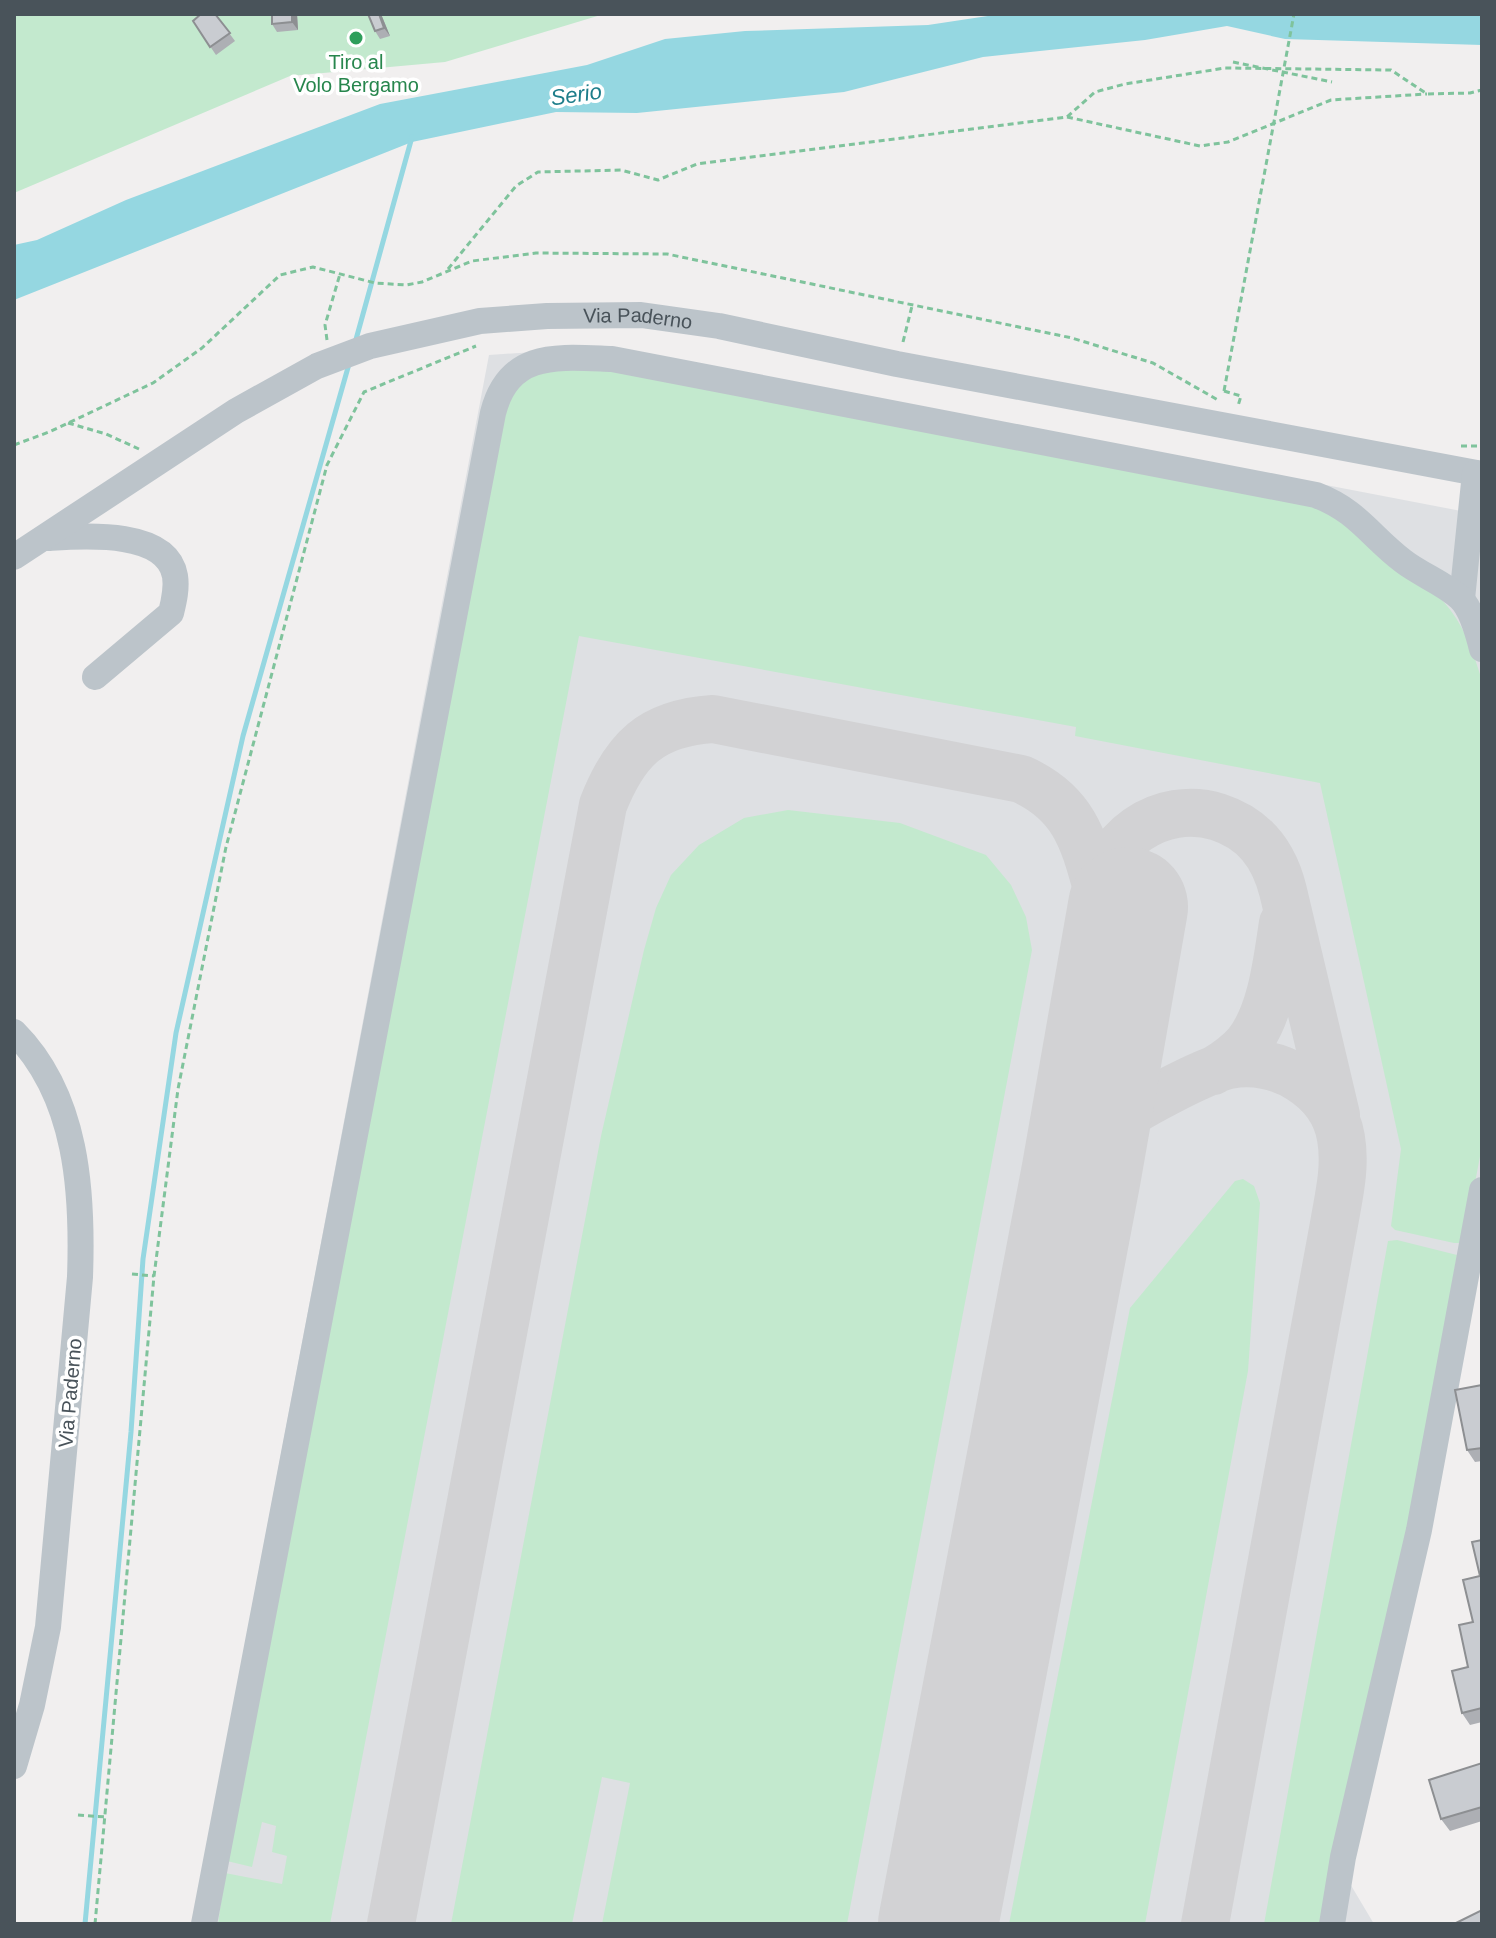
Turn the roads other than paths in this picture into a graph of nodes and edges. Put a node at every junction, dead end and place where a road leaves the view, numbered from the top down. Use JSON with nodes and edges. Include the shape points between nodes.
{"nodes":[{"id":1,"x":1479,"y":474,"type":"edge"},
{"id":2,"x":40,"y":538,"type":"junction"},
{"id":3,"x":14,"y":557,"type":"edge"},
{"id":4,"x":1462,"y":599,"type":"junction"},
{"id":5,"x":1482,"y":649,"type":"edge"},
{"id":6,"x":95,"y":677,"type":"dead end"},
{"id":7,"x":14,"y":1032,"type":"edge"},
{"id":8,"x":1482,"y":1190,"type":"edge"},
{"id":9,"x":14,"y":1766,"type":"edge"},
{"id":10,"x":204,"y":1924,"type":"edge"},
{"id":11,"x":1332,"y":1924,"type":"edge"}],
"edges":[{"from":1,"to":2,"type":"street","name":"Via Paderno","via":[[719,326],[641,315],[547,316],[480,321],[370,346],[313,368],[236,411]]},
{"from":1,"to":4,"type":"street"},
{"from":2,"to":3,"type":"street","name":"Via Paderno"},
{"from":2,"to":6,"type":"street","via":[[98,536],[139,542],[167,557],[175,574],[171,613]]},
{"from":4,"to":5,"type":"street"},
{"from":4,"to":10,"type":"street","via":[[1404,562],[1352,513],[1316,495],[612,359],[541,360],[509,378],[493,413]]},
{"from":7,"to":9,"type":"street","name":"Via Paderno","via":[[44,1073],[62,1112],[75,1150],[82,1229],[48,1627]]},
{"from":8,"to":11,"type":"street","via":[[1419,1530]]}]}
